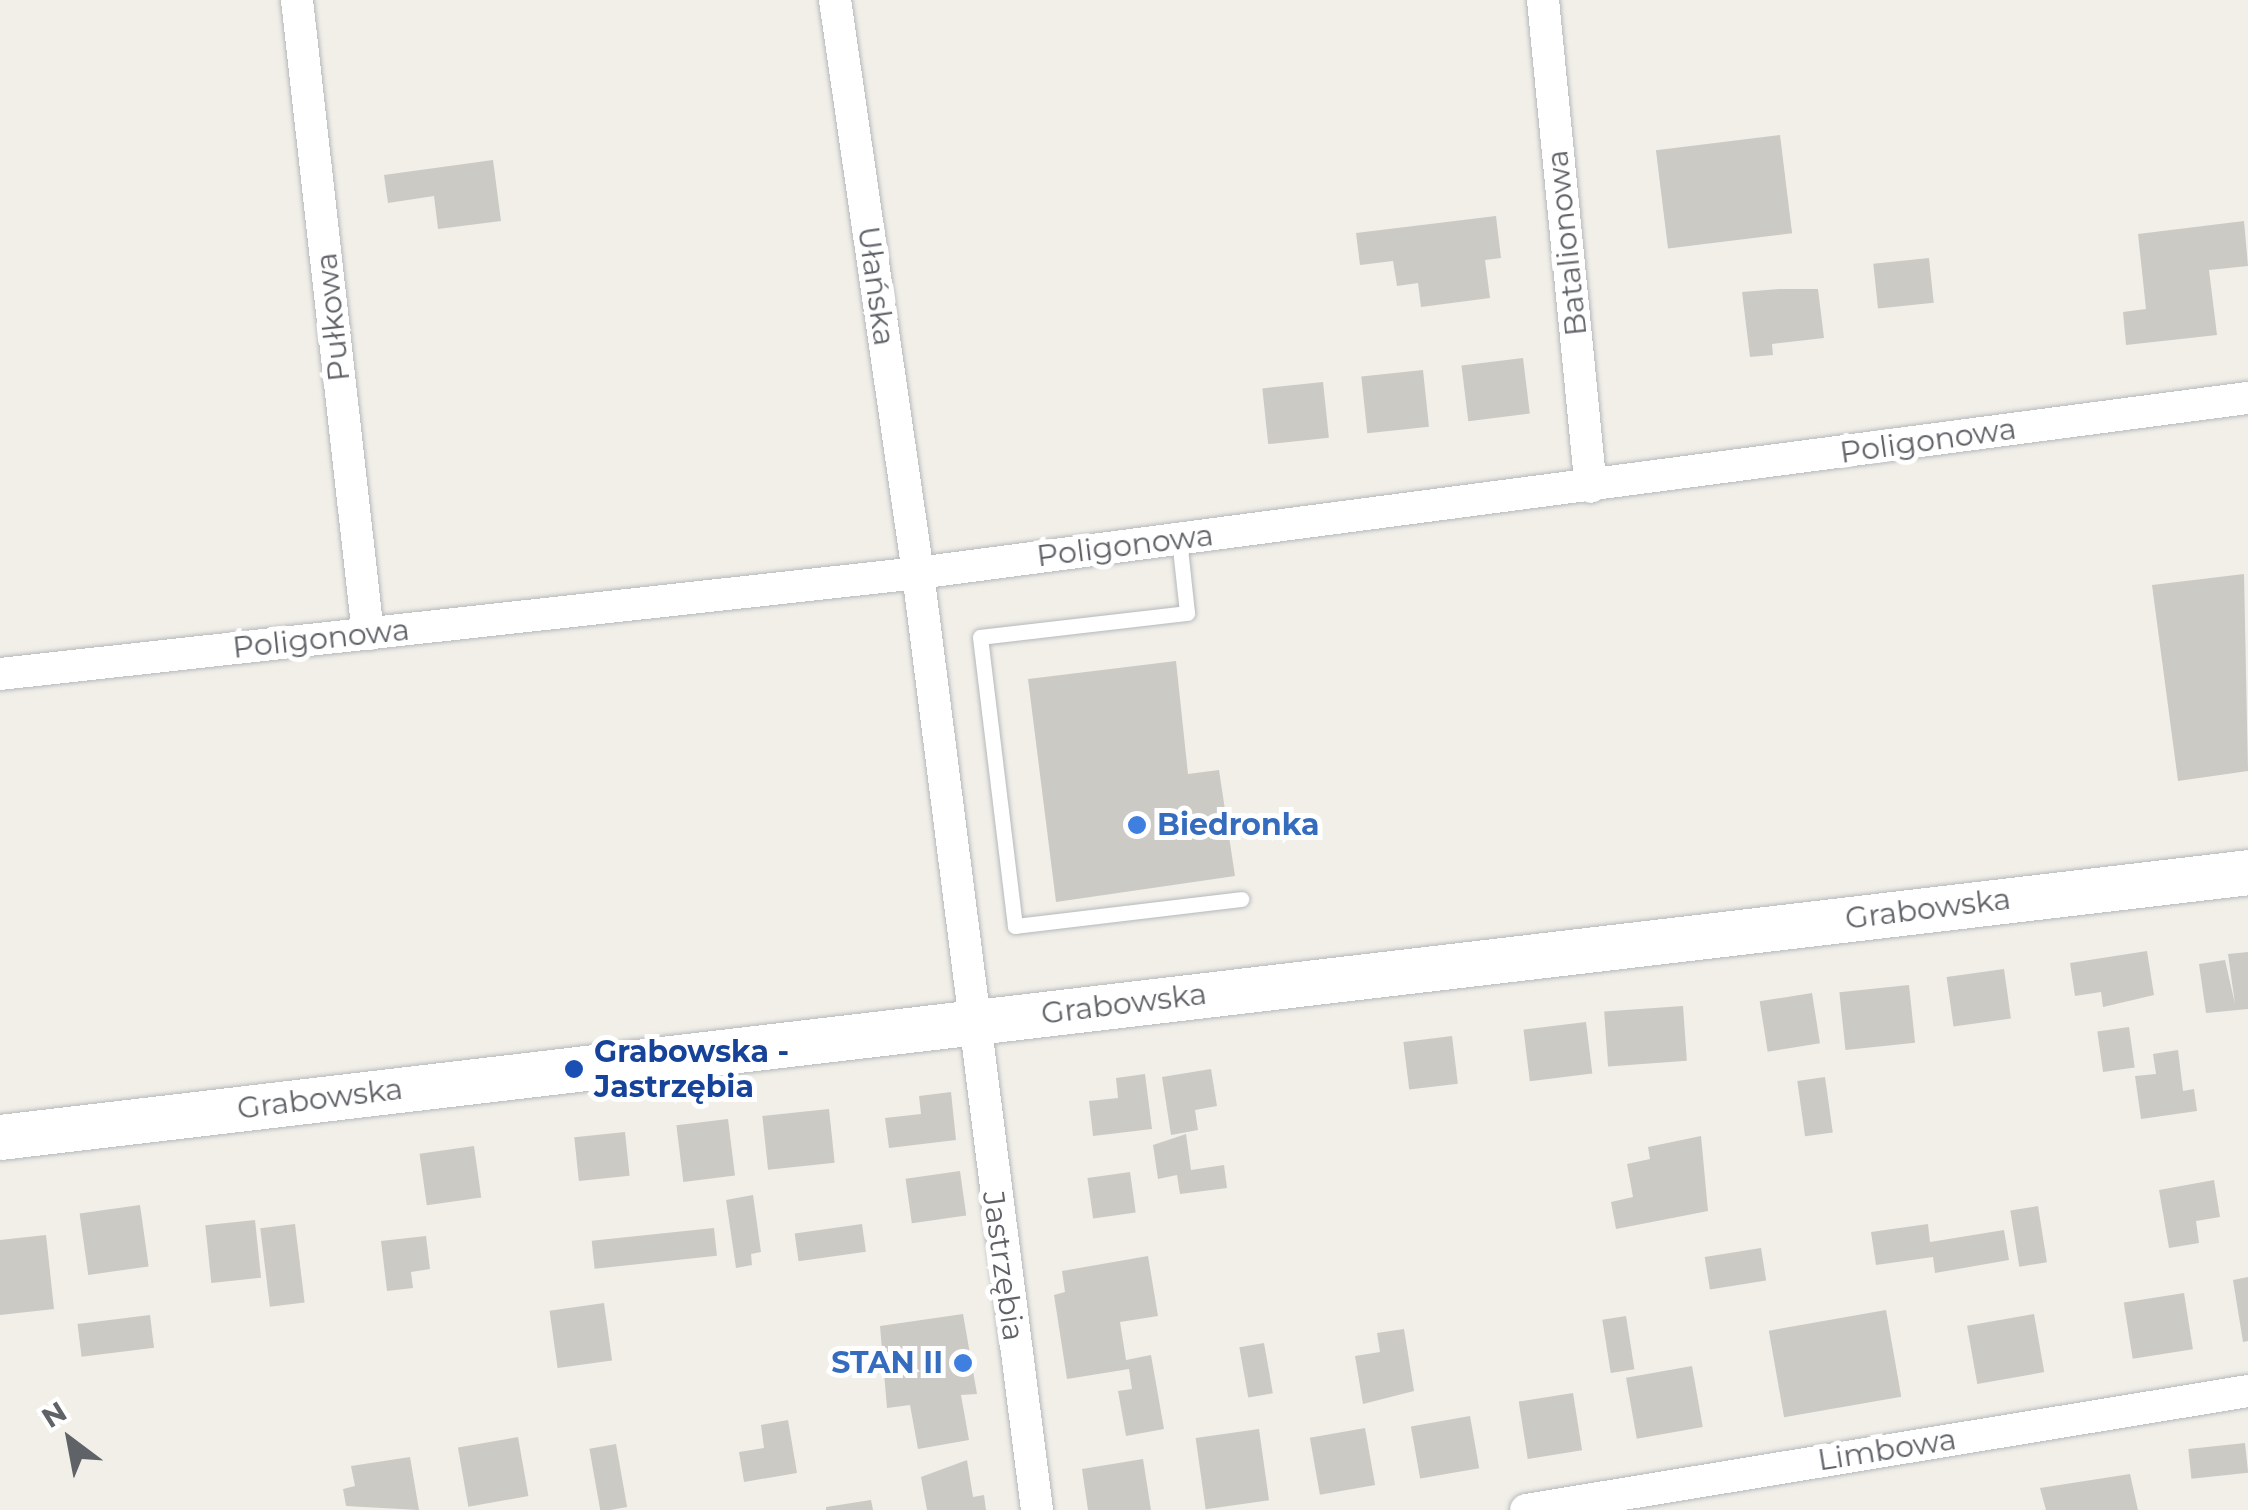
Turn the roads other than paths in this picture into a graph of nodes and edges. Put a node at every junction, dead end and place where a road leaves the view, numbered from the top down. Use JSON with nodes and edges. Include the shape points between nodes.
{"nodes":[{"id":1,"x":298,"y":0,"type":"edge"},
{"id":2,"x":835,"y":0,"type":"edge"},
{"id":3,"x":1543,"y":0,"type":"edge"},
{"id":4,"x":2248,"y":398,"type":"edge"},
{"id":5,"x":1591,"y":487,"type":"junction"},
{"id":6,"x":1179,"y":540,"type":"junction"},
{"id":7,"x":918,"y":573,"type":"junction"},
{"id":8,"x":368,"y":634,"type":"junction"},
{"id":9,"x":0,"y":674,"type":"edge"},
{"id":10,"x":2248,"y":872,"type":"edge"},
{"id":11,"x":1241,"y":898,"type":"dead end"},
{"id":12,"x":969,"y":1023,"type":"junction"},
{"id":13,"x":0,"y":1137,"type":"edge"},
{"id":14,"x":2248,"y":1391,"type":"edge"},
{"id":15,"x":1036,"y":1510,"type":"edge"},
{"id":16,"x":1526,"y":1510,"type":"edge"}],
"edges":[{"from":1,"to":8,"type":"street","name":"Pułkowa"},
{"from":2,"to":7,"type":"street","name":"Ułańska"},
{"from":3,"to":5,"type":"street","name":"Batalionowa"},
{"from":4,"to":5,"type":"street","name":"Poligonowa"},
{"from":5,"to":6,"type":"street","name":"Poligonowa"},
{"from":6,"to":7,"type":"street","name":"Poligonowa"},
{"from":6,"to":11,"type":"lane","via":[[1187,613],[980,637],[1014,926]]},
{"from":7,"to":8,"type":"street","name":"Poligonowa"},
{"from":7,"to":12,"type":"street","name":"Ułańska"},
{"from":8,"to":9,"type":"street","name":"Poligonowa"},
{"from":10,"to":12,"type":"street","name":"Grabowska"},
{"from":12,"to":13,"type":"street","name":"Grabowska"},
{"from":12,"to":15,"type":"street","name":"Jastrzębia"},
{"from":14,"to":16,"type":"street","name":"Limbowa"}]}
